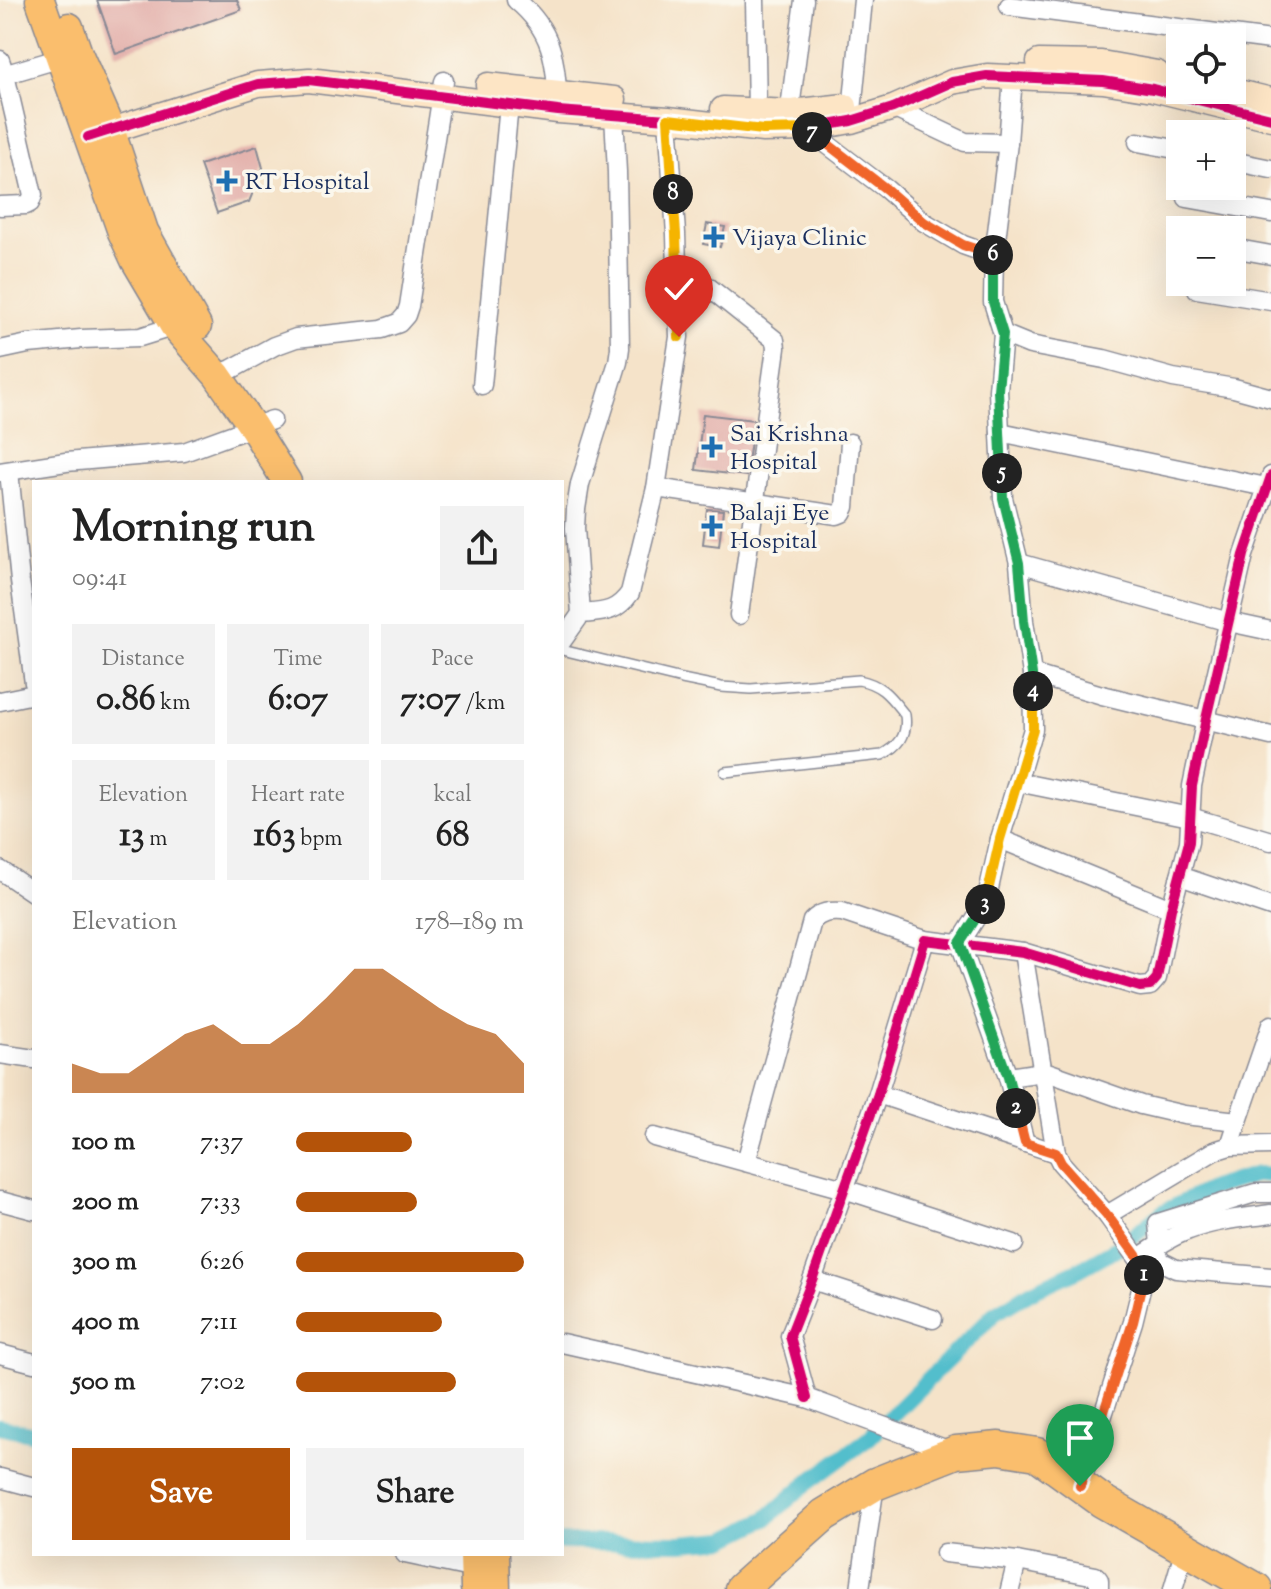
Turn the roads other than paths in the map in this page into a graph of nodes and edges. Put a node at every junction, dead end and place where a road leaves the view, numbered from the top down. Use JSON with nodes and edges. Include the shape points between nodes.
{"nodes":[{"id":1,"x":40,"y":0,"type":"edge"},
{"id":2,"x":60,"y":0,"type":"edge"},
{"id":3,"x":516,"y":0,"type":"edge"},
{"id":4,"x":755,"y":0,"type":"edge"},
{"id":5,"x":804,"y":0,"type":"edge"},
{"id":6,"x":863,"y":0,"type":"edge"},
{"id":7,"x":1009,"y":6,"type":"dead end"},
{"id":8,"x":1271,"y":40,"type":"edge"},
{"id":9,"x":69,"y":56,"type":"junction"},
{"id":10,"x":2,"y":70,"type":"edge"},
{"id":11,"x":1166,"y":75,"type":"edge"},
{"id":12,"x":1013,"y":77,"type":"junction"},
{"id":13,"x":443,"y":89,"type":"junction"},
{"id":14,"x":1246,"y":94,"type":"edge"},
{"id":15,"x":1271,"y":100,"type":"edge"},
{"id":16,"x":558,"y":102,"type":"junction"},
{"id":17,"x":509,"y":105,"type":"junction"},
{"id":18,"x":893,"y":108,"type":"junction"},
{"id":19,"x":757,"y":112,"type":"junction"},
{"id":20,"x":852,"y":113,"type":"junction"},
{"id":21,"x":614,"y":115,"type":"junction"},
{"id":22,"x":1271,"y":118,"type":"edge"},
{"id":23,"x":668,"y":119,"type":"junction"},
{"id":24,"x":795,"y":123,"type":"junction"},
{"id":25,"x":97,"y":127,"type":"junction"},
{"id":26,"x":1138,"y":142,"type":"dead end"},
{"id":27,"x":1008,"y":143,"type":"junction"},
{"id":28,"x":1166,"y":147,"type":"edge"},
{"id":29,"x":1246,"y":164,"type":"edge"},
{"id":30,"x":1271,"y":169,"type":"edge"},
{"id":31,"x":1198,"y":200,"type":"edge"},
{"id":32,"x":0,"y":206,"type":"edge"},
{"id":33,"x":1271,"y":213,"type":"edge"},
{"id":34,"x":1246,"y":251,"type":"edge"},
{"id":35,"x":1271,"y":255,"type":"edge"},
{"id":36,"x":994,"y":256,"type":"junction"},
{"id":37,"x":677,"y":262,"type":"junction"},
{"id":38,"x":1240,"y":296,"type":"edge"},
{"id":39,"x":1271,"y":301,"type":"edge"},
{"id":40,"x":184,"y":324,"type":"junction"},
{"id":41,"x":1003,"y":334,"type":"junction"},
{"id":42,"x":0,"y":350,"type":"edge"},
{"id":43,"x":225,"y":372,"type":"junction"},
{"id":44,"x":482,"y":385,"type":"dead end"},
{"id":45,"x":1271,"y":398,"type":"edge"},
{"id":46,"x":263,"y":424,"type":"junction"},
{"id":47,"x":1000,"y":432,"type":"junction"},
{"id":48,"x":850,"y":443,"type":"dead end"},
{"id":49,"x":4,"y":471,"type":"edge"},
{"id":50,"x":286,"y":480,"type":"edge"},
{"id":51,"x":304,"y":480,"type":"edge"},
{"id":52,"x":1270,"y":484,"type":"edge"},
{"id":53,"x":656,"y":488,"type":"junction"},
{"id":54,"x":755,"y":502,"type":"junction"},
{"id":55,"x":1019,"y":563,"type":"junction"},
{"id":56,"x":27,"y":580,"type":"edge"},
{"id":57,"x":581,"y":614,"type":"junction"},
{"id":58,"x":739,"y":615,"type":"dead end"},
{"id":59,"x":1229,"y":622,"type":"junction"},
{"id":60,"x":1271,"y":631,"type":"edge"},
{"id":61,"x":564,"y":638,"type":"edge"},
{"id":62,"x":564,"y":650,"type":"edge"},
{"id":63,"x":32,"y":654,"type":"edge"},
{"id":64,"x":1032,"y":674,"type":"junction"},
{"id":65,"x":32,"y":694,"type":"edge"},
{"id":66,"x":0,"y":701,"type":"edge"},
{"id":67,"x":1206,"y":719,"type":"junction"},
{"id":68,"x":1271,"y":736,"type":"edge"},
{"id":69,"x":725,"y":772,"type":"dead end"},
{"id":70,"x":1017,"y":782,"type":"junction"},
{"id":71,"x":1190,"y":817,"type":"junction"},
{"id":72,"x":1000,"y":839,"type":"junction"},
{"id":73,"x":1271,"y":841,"type":"edge"},
{"id":74,"x":0,"y":870,"type":"edge"},
{"id":75,"x":1180,"y":876,"type":"junction"},
{"id":76,"x":32,"y":892,"type":"edge"},
{"id":77,"x":1271,"y":907,"type":"edge"},
{"id":78,"x":1171,"y":909,"type":"junction"},
{"id":79,"x":925,"y":940,"type":"junction"},
{"id":80,"x":960,"y":943,"type":"junction"},
{"id":81,"x":1023,"y":952,"type":"junction"},
{"id":82,"x":1271,"y":1025,"type":"edge"},
{"id":83,"x":0,"y":1054,"type":"edge"},
{"id":84,"x":32,"y":1059,"type":"edge"},
{"id":85,"x":1043,"y":1072,"type":"junction"},
{"id":86,"x":1008,"y":1077,"type":"junction"},
{"id":87,"x":878,"y":1094,"type":"junction"},
{"id":88,"x":1238,"y":1121,"type":"junction"},
{"id":89,"x":654,"y":1137,"type":"dead end"},
{"id":90,"x":1025,"y":1143,"type":"junction"},
{"id":91,"x":1271,"y":1145,"type":"edge"},
{"id":92,"x":1230,"y":1146,"type":"junction"},
{"id":93,"x":1056,"y":1153,"type":"junction"},
{"id":94,"x":746,"y":1162,"type":"junction"},
{"id":95,"x":844,"y":1189,"type":"junction"},
{"id":96,"x":1271,"y":1193,"type":"edge"},
{"id":97,"x":0,"y":1201,"type":"edge"},
{"id":98,"x":32,"y":1209,"type":"edge"},
{"id":99,"x":1271,"y":1214,"type":"edge"},
{"id":100,"x":1107,"y":1215,"type":"junction"},
{"id":101,"x":1014,"y":1244,"type":"dead end"},
{"id":102,"x":1146,"y":1251,"type":"junction"},
{"id":103,"x":1271,"y":1277,"type":"edge"},
{"id":104,"x":812,"y":1280,"type":"junction"},
{"id":105,"x":933,"y":1319,"type":"dead end"},
{"id":106,"x":564,"y":1343,"type":"edge"},
{"id":107,"x":0,"y":1354,"type":"edge"},
{"id":108,"x":32,"y":1362,"type":"edge"},
{"id":109,"x":807,"y":1398,"type":"junction"},
{"id":110,"x":956,"y":1452,"type":"junction"},
{"id":111,"x":0,"y":1478,"type":"edge"},
{"id":112,"x":875,"y":1484,"type":"junction"},
{"id":113,"x":32,"y":1486,"type":"edge"},
{"id":114,"x":1080,"y":1486,"type":"junction"},
{"id":115,"x":1185,"y":1548,"type":"junction"},
{"id":116,"x":945,"y":1553,"type":"dead end"},
{"id":117,"x":418,"y":1556,"type":"edge"},
{"id":118,"x":1017,"y":1561,"type":"junction"},
{"id":119,"x":480,"y":1566,"type":"edge"},
{"id":120,"x":496,"y":1589,"type":"edge"},
{"id":121,"x":741,"y":1589,"type":"edge"},
{"id":122,"x":860,"y":1589,"type":"edge"},
{"id":123,"x":1010,"y":1589,"type":"edge"},
{"id":124,"x":1099,"y":1589,"type":"edge"},
{"id":125,"x":1173,"y":1589,"type":"edge"},
{"id":126,"x":1256,"y":1589,"type":"edge"}],
"edges":[{"from":1,"to":9,"type":"main road"},
{"from":2,"to":9,"type":"main road"},
{"from":3,"to":16,"type":"street","via":[[545,33],[553,53]]},
{"from":4,"to":19,"type":"street"},
{"from":5,"to":24,"type":"street"},
{"from":6,"to":20,"type":"street"},
{"from":7,"to":8,"type":"street"},
{"from":9,"to":10,"type":"street"},
{"from":9,"to":25,"type":"main road"},
{"from":10,"to":32,"type":"street","via":[[33,195],[26,205]]},
{"from":11,"to":20,"type":"street","via":[[1101,63],[976,62],[955,66]]},
{"from":12,"to":18,"type":"street","via":[[952,82]]},
{"from":12,"to":22,"type":"street","via":[[1103,81]]},
{"from":12,"to":27,"type":"street"},
{"from":13,"to":16,"type":"street"},
{"from":13,"to":17,"type":"street"},
{"from":13,"to":25,"type":"street","via":[[305,66],[267,69],[237,75]]},
{"from":13,"to":43,"type":"street","via":[[406,315],[382,329],[296,338]]},
{"from":14,"to":15,"type":"street"},
{"from":16,"to":17,"type":"street"},
{"from":16,"to":19,"type":"street"},
{"from":16,"to":21,"type":"street"},
{"from":17,"to":44,"type":"street"},
{"from":18,"to":20,"type":"street"},
{"from":18,"to":27,"type":"street","via":[[965,142]]},
{"from":19,"to":24,"type":"street"},
{"from":20,"to":24,"type":"street"},
{"from":21,"to":23,"type":"street"},
{"from":21,"to":57,"type":"street","via":[[620,348],[576,509]]},
{"from":23,"to":24,"type":"street","via":[[763,130]]},
{"from":23,"to":37,"type":"street"},
{"from":24,"to":36,"type":"street","via":[[924,222]]},
{"from":25,"to":40,"type":"main road"},
{"from":26,"to":28,"type":"street"},
{"from":27,"to":36,"type":"street"},
{"from":29,"to":30,"type":"street"},
{"from":31,"to":33,"type":"street"},
{"from":34,"to":35,"type":"street"},
{"from":36,"to":41,"type":"street","via":[[993,302]]},
{"from":37,"to":53,"type":"street","via":[[679,337]]},
{"from":37,"to":54,"type":"street","via":[[775,340]]},
{"from":38,"to":39,"type":"street"},
{"from":40,"to":42,"type":"street","via":[[140,337]]},
{"from":40,"to":43,"type":"main road"},
{"from":41,"to":45,"type":"street","via":[[1030,345]]},
{"from":41,"to":47,"type":"street"},
{"from":43,"to":46,"type":"main road"},
{"from":46,"to":49,"type":"street","via":[[184,452]]},
{"from":46,"to":50,"type":"main road"},
{"from":46,"to":51,"type":"main road"},
{"from":47,"to":52,"type":"street"},
{"from":47,"to":55,"type":"street","via":[[1003,498]]},
{"from":48,"to":54,"type":"street","via":[[842,513]]},
{"from":49,"to":56,"type":"street"},
{"from":52,"to":59,"type":"street","via":[[1244,555]]},
{"from":53,"to":54,"type":"street"},
{"from":53,"to":57,"type":"street","via":[[630,593],[611,611]]},
{"from":54,"to":58,"type":"street"},
{"from":55,"to":59,"type":"street"},
{"from":55,"to":64,"type":"street"},
{"from":56,"to":63,"type":"street"},
{"from":57,"to":61,"type":"street"},
{"from":59,"to":60,"type":"street"},
{"from":59,"to":67,"type":"street"},
{"from":62,"to":69,"type":"lane","via":[[721,687],[859,680],[881,687],[905,715],[905,735],[882,755]]},
{"from":64,"to":67,"type":"street"},
{"from":64,"to":70,"type":"street","via":[[1033,729]]},
{"from":65,"to":66,"type":"street"},
{"from":67,"to":68,"type":"street"},
{"from":67,"to":71,"type":"street"},
{"from":70,"to":71,"type":"street"},
{"from":70,"to":72,"type":"street"},
{"from":71,"to":73,"type":"street"},
{"from":71,"to":75,"type":"street"},
{"from":72,"to":78,"type":"street"},
{"from":72,"to":80,"type":"street","via":[[986,902]]},
{"from":74,"to":76,"type":"street"},
{"from":75,"to":77,"type":"street"},
{"from":75,"to":78,"type":"street"},
{"from":78,"to":81,"type":"street","via":[[1157,978],[1150,986]]},
{"from":79,"to":80,"type":"street"},
{"from":79,"to":87,"type":"street"},
{"from":79,"to":94,"type":"street","via":[[842,912],[830,911],[812,921]]},
{"from":80,"to":81,"type":"street"},
{"from":80,"to":86,"type":"street"},
{"from":81,"to":85,"type":"street"},
{"from":82,"to":88,"type":"street"},
{"from":83,"to":84,"type":"street"},
{"from":85,"to":86,"type":"street"},
{"from":85,"to":88,"type":"street","via":[[1141,1105]]},
{"from":85,"to":93,"type":"street"},
{"from":86,"to":90,"type":"street"},
{"from":87,"to":90,"type":"street"},
{"from":87,"to":95,"type":"street"},
{"from":88,"to":92,"type":"street"},
{"from":89,"to":94,"type":"street"},
{"from":90,"to":93,"type":"street"},
{"from":91,"to":92,"type":"street"},
{"from":92,"to":100,"type":"street"},
{"from":93,"to":100,"type":"street"},
{"from":94,"to":95,"type":"street"},
{"from":95,"to":101,"type":"street"},
{"from":95,"to":104,"type":"street"},
{"from":96,"to":102,"type":"street","via":[[1255,1193],[1158,1223]]},
{"from":97,"to":98,"type":"street"},
{"from":99,"to":102,"type":"street","via":[[1201,1226]]},
{"from":100,"to":102,"type":"street","via":[[1119,1233]]},
{"from":102,"to":103,"type":"street","via":[[1176,1269]]},
{"from":102,"to":114,"type":"street","via":[[1133,1322]]},
{"from":104,"to":105,"type":"street"},
{"from":104,"to":109,"type":"street","via":[[790,1336]]},
{"from":106,"to":109,"type":"street"},
{"from":107,"to":108,"type":"street"},
{"from":109,"to":110,"type":"street"},
{"from":110,"to":112,"type":"highway"},
{"from":110,"to":114,"type":"highway","via":[[999,1448],[1037,1454]]},
{"from":111,"to":113,"type":"street"},
{"from":112,"to":121,"type":"highway","via":[[824,1515]]},
{"from":112,"to":122,"type":"street"},
{"from":114,"to":115,"type":"highway"},
{"from":115,"to":125,"type":"street"},
{"from":115,"to":126,"type":"highway"},
{"from":116,"to":118,"type":"street"},
{"from":117,"to":119,"type":"street"},
{"from":118,"to":123,"type":"street"},
{"from":118,"to":124,"type":"street","via":[[1096,1576]]},
{"from":119,"to":120,"type":"main road"}]}
